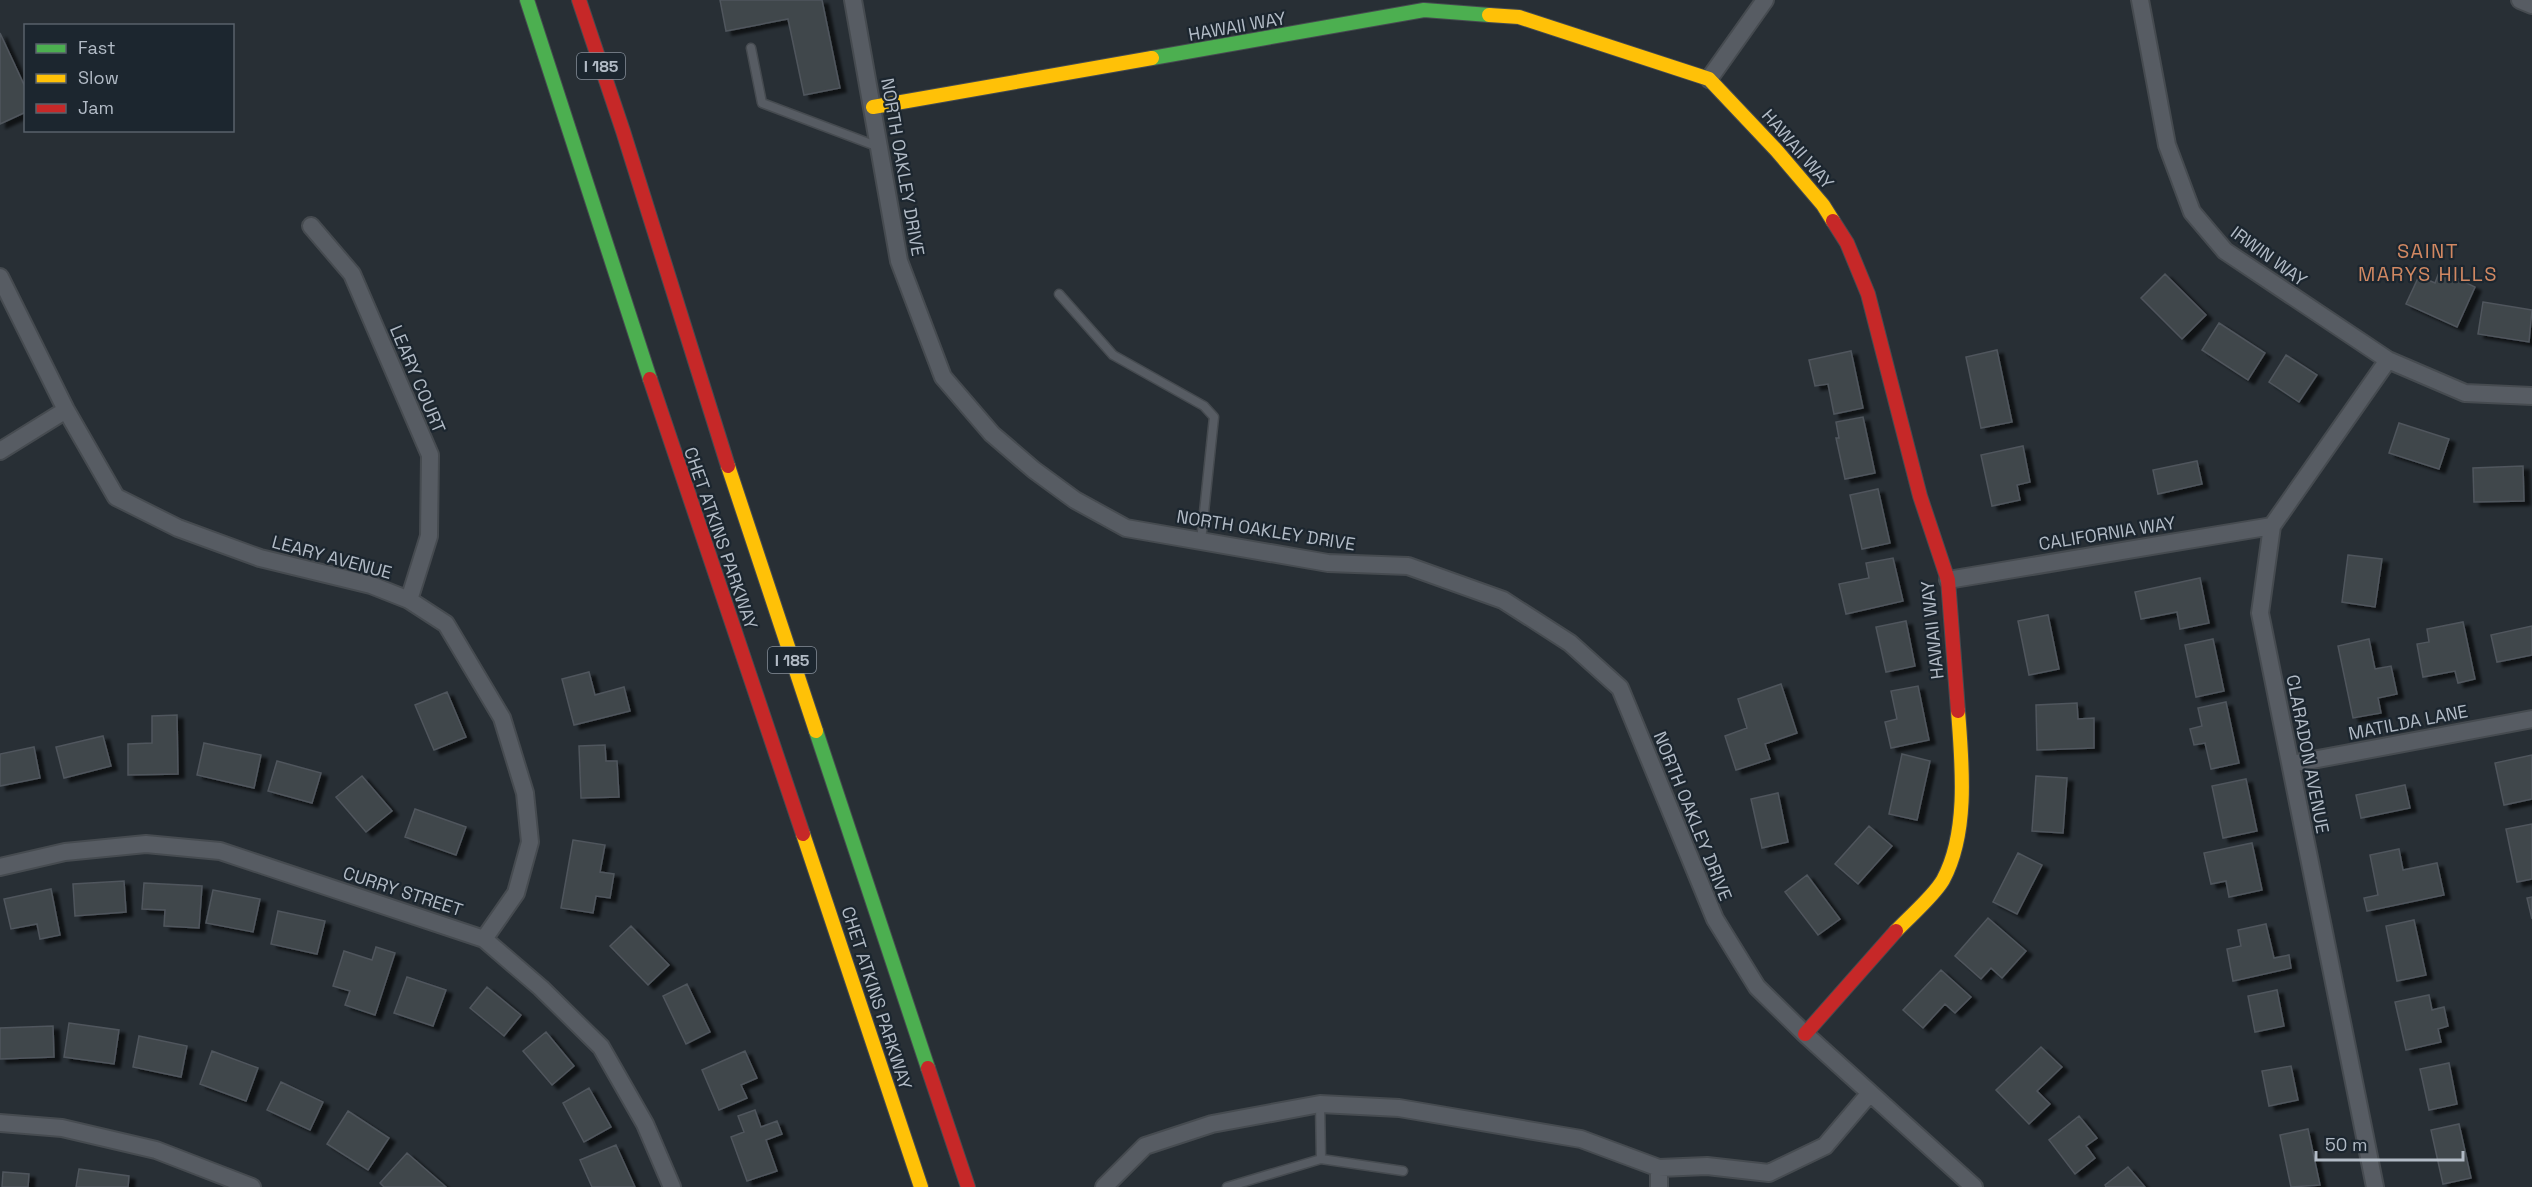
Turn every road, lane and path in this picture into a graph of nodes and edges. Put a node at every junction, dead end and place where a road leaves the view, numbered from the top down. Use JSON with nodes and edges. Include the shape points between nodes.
{"nodes":[{"id":1,"x":521,"y":0,"type":"edge"},
{"id":2,"x":527,"y":0,"type":"edge"},
{"id":3,"x":579,"y":0,"type":"edge"},
{"id":4,"x":588,"y":0,"type":"edge"},
{"id":5,"x":853,"y":0,"type":"edge"},
{"id":6,"x":1765,"y":0,"type":"edge"},
{"id":7,"x":2140,"y":0,"type":"edge"},
{"id":8,"x":2520,"y":0,"type":"edge"},
{"id":9,"x":2532,"y":5,"type":"edge"},
{"id":10,"x":751,"y":48,"type":"dead end"},
{"id":11,"x":1709,"y":79,"type":"junction"},
{"id":12,"x":555,"y":84,"type":"junction"},
{"id":13,"x":873,"y":107,"type":"junction"},
{"id":14,"x":623,"y":131,"type":"junction"},
{"id":15,"x":880,"y":147,"type":"junction"},
{"id":16,"x":311,"y":226,"type":"dead end"},
{"id":17,"x":0,"y":278,"type":"edge"},
{"id":18,"x":1059,"y":294,"type":"dead end"},
{"id":19,"x":2388,"y":360,"type":"junction"},
{"id":20,"x":2532,"y":396,"type":"edge"},
{"id":21,"x":66,"y":410,"type":"junction"},
{"id":22,"x":0,"y":451,"type":"edge"},
{"id":23,"x":2272,"y":526,"type":"junction"},
{"id":24,"x":1201,"y":541,"type":"junction"},
{"id":25,"x":1948,"y":580,"type":"junction"},
{"id":26,"x":409,"y":600,"type":"junction"},
{"id":27,"x":2532,"y":719,"type":"edge"},
{"id":28,"x":2290,"y":764,"type":"junction"},
{"id":29,"x":0,"y":867,"type":"edge"},
{"id":30,"x":484,"y":939,"type":"junction"},
{"id":31,"x":1805,"y":1034,"type":"junction"},
{"id":32,"x":1870,"y":1093,"type":"junction"},
{"id":33,"x":1320,"y":1104,"type":"junction"},
{"id":34,"x":0,"y":1123,"type":"edge"},
{"id":35,"x":1321,"y":1159,"type":"junction"},
{"id":36,"x":1659,"y":1168,"type":"junction"},
{"id":37,"x":1403,"y":1171,"type":"dead end"},
{"id":38,"x":252,"y":1187,"type":"edge"},
{"id":39,"x":672,"y":1187,"type":"edge"},
{"id":40,"x":921,"y":1187,"type":"edge"},
{"id":41,"x":968,"y":1187,"type":"edge"},
{"id":42,"x":1104,"y":1187,"type":"edge"},
{"id":43,"x":1227,"y":1187,"type":"edge"},
{"id":44,"x":1659,"y":1187,"type":"edge"},
{"id":45,"x":1974,"y":1187,"type":"edge"},
{"id":46,"x":2375,"y":1187,"type":"edge"}],
"edges":[{"from":1,"to":12,"type":"main road"},
{"from":2,"to":12,"type":"main road","name":"CHET ATKINS PARKWAY","number":"I 185"},
{"from":3,"to":14,"type":"main road","name":"CHET ATKINS PARKWAY","number":"I 185"},
{"from":4,"to":14,"type":"main road"},
{"from":5,"to":13,"type":"street","name":"NORTH OAKLEY DRIVE"},
{"from":6,"to":11,"type":"street"},
{"from":7,"to":19,"type":"street","name":"IRWIN WAY","via":[[2167,145],[2192,212],[2225,251]]},
{"from":8,"to":9,"type":"street"},
{"from":10,"to":15,"type":"lane","via":[[762,103]]},
{"from":11,"to":13,"type":"main road","name":"HAWAII WAY","via":[[1519,17],[1424,10]]},
{"from":11,"to":25,"type":"main road","name":"HAWAII WAY","via":[[1777,151],[1823,206],[1847,243],[1868,294],[1920,496]]},
{"from":12,"to":40,"type":"main road","name":"CHET ATKINS PARKWAY","number":"I 185","via":[[694,517]]},
{"from":13,"to":15,"type":"street","name":"NORTH OAKLEY DRIVE"},
{"from":14,"to":41,"type":"main road","name":"CHET ATKINS PARKWAY","number":"I 185","via":[[747,525]]},
{"from":15,"to":24,"type":"street","name":"NORTH OAKLEY DRIVE","via":[[899,261],[943,377],[992,434],[1076,500],[1126,528]]},
{"from":16,"to":26,"type":"street","name":"LEARY COURT","via":[[352,274],[430,454],[429,536]]},
{"from":17,"to":21,"type":"street","name":"LEARY AVENUE"},
{"from":18,"to":24,"type":"lane","via":[[1113,355],[1204,406],[1214,417]]},
{"from":19,"to":20,"type":"street","name":"IRWIN WAY","via":[[2465,393]]},
{"from":19,"to":23,"type":"street","name":"CLARADON AVENUE"},
{"from":21,"to":22,"type":"street"},
{"from":21,"to":26,"type":"street","name":"LEARY AVENUE","via":[[116,497],[178,528],[260,558],[370,585]]},
{"from":23,"to":25,"type":"street","name":"CALIFORNIA WAY"},
{"from":23,"to":28,"type":"street","name":"CLARADON AVENUE","via":[[2260,613]]},
{"from":24,"to":31,"type":"street","name":"NORTH OAKLEY DRIVE","via":[[1328,563],[1408,566],[1503,600],[1570,643],[1620,688],[1715,919],[1757,987]]},
{"from":25,"to":31,"type":"main road","name":"HAWAII WAY","via":[[1962,769],[1957,845],[1942,881]]},
{"from":26,"to":30,"type":"street","name":"LEARY AVENUE","via":[[446,624],[502,718],[525,793],[530,842],[516,893]]},
{"from":27,"to":28,"type":"street","name":"MATILDA LANE"},
{"from":28,"to":46,"type":"street","name":"CLARADON AVENUE"},
{"from":29,"to":30,"type":"street","name":"CURRY STREET","via":[[65,852],[146,844],[220,851]]},
{"from":30,"to":39,"type":"street","name":"CURRY STREET","via":[[601,1047],[645,1124]]},
{"from":31,"to":32,"type":"street","name":"NORTH OAKLEY DRIVE"},
{"from":32,"to":36,"type":"street","via":[[1825,1146],[1769,1173],[1707,1166]]},
{"from":32,"to":45,"type":"street","name":"NORTH OAKLEY DRIVE"},
{"from":33,"to":35,"type":"lane"},
{"from":33,"to":36,"type":"street","via":[[1399,1108],[1581,1140]]},
{"from":33,"to":42,"type":"street","via":[[1212,1124],[1145,1146]]},
{"from":34,"to":38,"type":"street","via":[[62,1128],[156,1150]]},
{"from":35,"to":37,"type":"lane"},
{"from":35,"to":43,"type":"lane"},
{"from":36,"to":44,"type":"street"}]}
